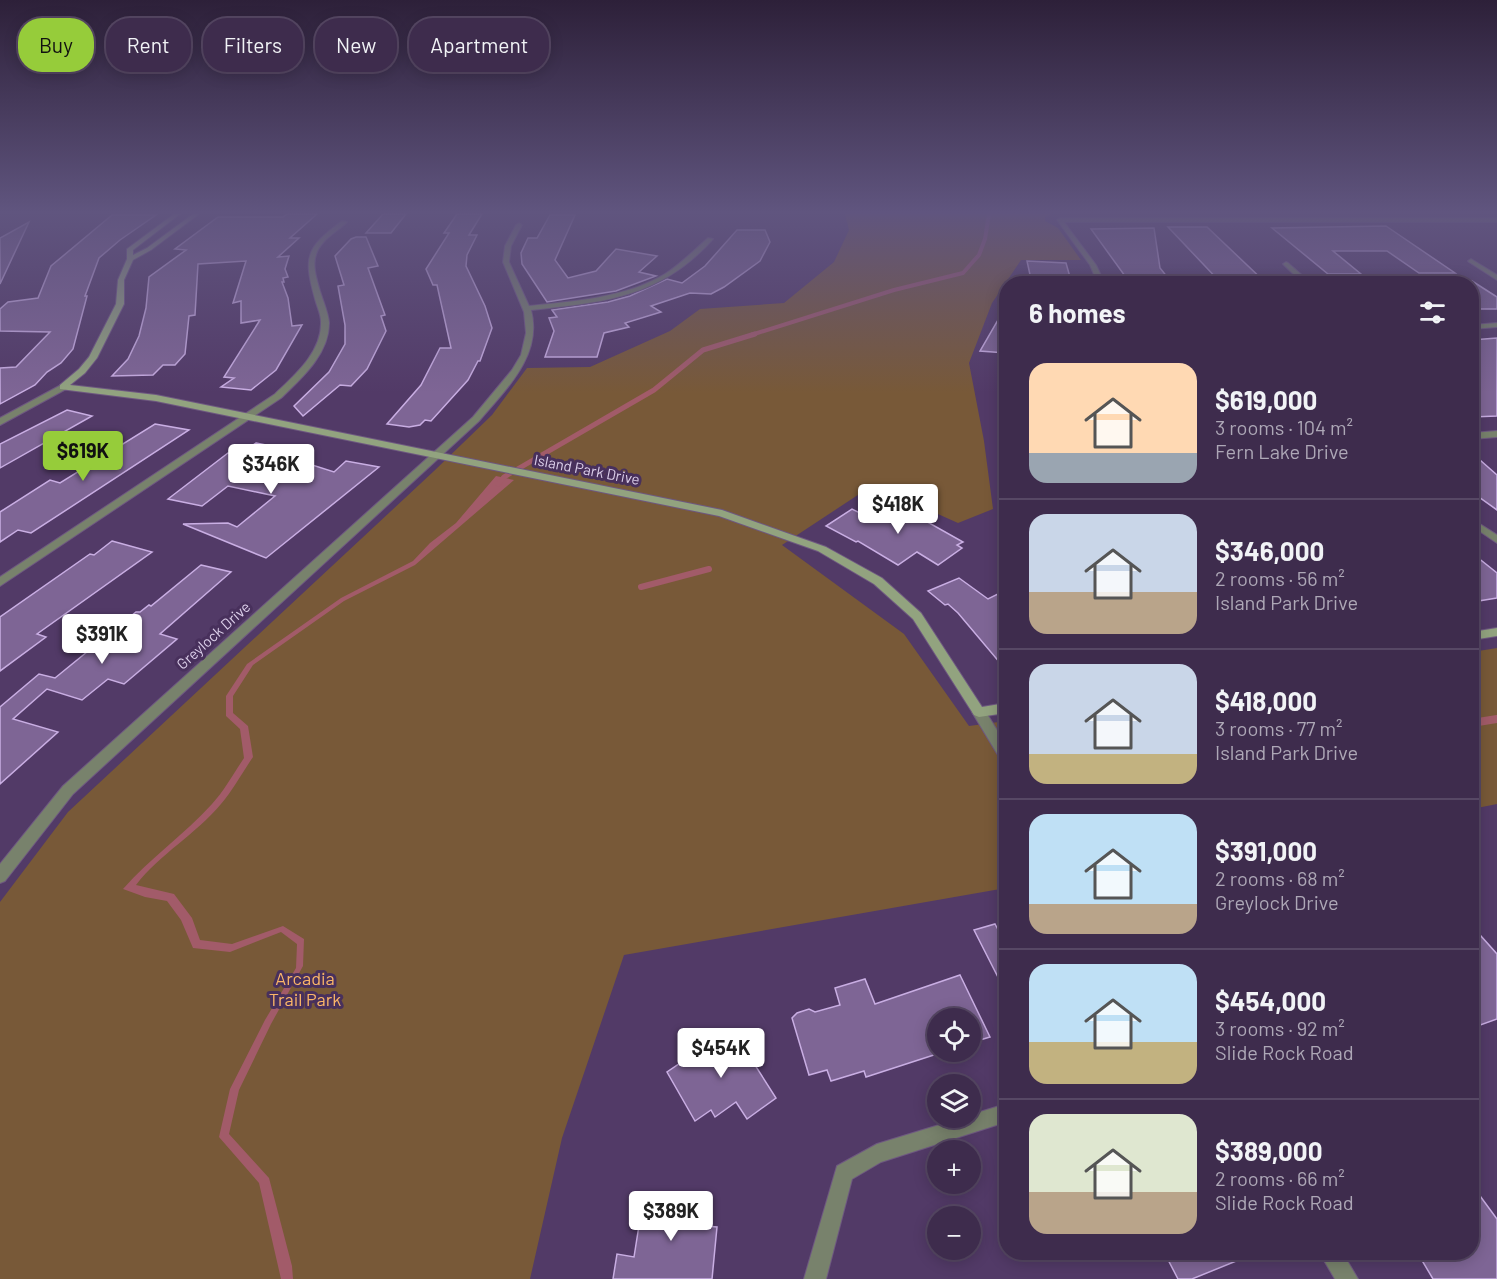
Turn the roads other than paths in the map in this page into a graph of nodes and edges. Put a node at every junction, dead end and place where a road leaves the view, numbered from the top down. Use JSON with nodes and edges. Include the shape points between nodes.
{"nodes":[{"id":1,"x":124,"y":274,"type":"edge"},
{"id":2,"x":311,"y":274,"type":"edge"},
{"id":3,"x":511,"y":274,"type":"edge"},
{"id":4,"x":669,"y":274,"type":"edge"},
{"id":5,"x":526,"y":308,"type":"junction"},
{"id":6,"x":1497,"y":326,"type":"edge"},
{"id":7,"x":1479,"y":327,"type":"edge"},
{"id":8,"x":63,"y":387,"type":"junction"},
{"id":9,"x":249,"y":416,"type":"junction"},
{"id":10,"x":0,"y":422,"type":"edge"},
{"id":11,"x":1497,"y":434,"type":"edge"},
{"id":12,"x":1479,"y":435,"type":"edge"},
{"id":13,"x":436,"y":455,"type":"junction"},
{"id":14,"x":1479,"y":527,"type":"edge"},
{"id":15,"x":1497,"y":540,"type":"edge"},
{"id":16,"x":0,"y":582,"type":"edge"},
{"id":17,"x":1497,"y":632,"type":"edge"},
{"id":18,"x":1479,"y":635,"type":"edge"},
{"id":19,"x":999,"y":709,"type":"edge"},
{"id":20,"x":979,"y":712,"type":"junction"},
{"id":21,"x":999,"y":745,"type":"edge"},
{"id":22,"x":0,"y":876,"type":"edge"},
{"id":23,"x":999,"y":1115,"type":"edge"},
{"id":24,"x":1334,"y":1260,"type":"edge"},
{"id":25,"x":815,"y":1279,"type":"edge"},
{"id":26,"x":1347,"y":1279,"type":"edge"}],
"edges":[{"from":1,"to":8,"type":"street","via":[[120,304],[93,358]]},
{"from":2,"to":9,"type":"street","via":[[325,324],[314,358],[278,396]]},
{"from":3,"to":5,"type":"street","name":"Greylock Drive"},
{"from":4,"to":5,"type":"street","via":[[633,290]]},
{"from":5,"to":13,"type":"street","name":"Greylock Drive","via":[[530,333],[516,371],[476,419]]},
{"from":6,"to":7,"type":"street"},
{"from":8,"to":9,"type":"street","name":"Island Park Drive","via":[[156,398]]},
{"from":8,"to":10,"type":"street"},
{"from":9,"to":13,"type":"street","name":"Island Park Drive"},
{"from":9,"to":16,"type":"street"},
{"from":11,"to":12,"type":"street"},
{"from":13,"to":20,"type":"street","name":"Island Park Drive","via":[[722,513],[822,549],[878,581],[917,616]]},
{"from":13,"to":22,"type":"street","name":"Greylock Drive","via":[[68,790]]},
{"from":14,"to":15,"type":"street"},
{"from":17,"to":18,"type":"street"},
{"from":19,"to":20,"type":"street"},
{"from":20,"to":21,"type":"street","name":"Island Park Drive"},
{"from":23,"to":25,"type":"street","via":[[878,1154],[844,1173]]},
{"from":24,"to":26,"type":"street"}]}
